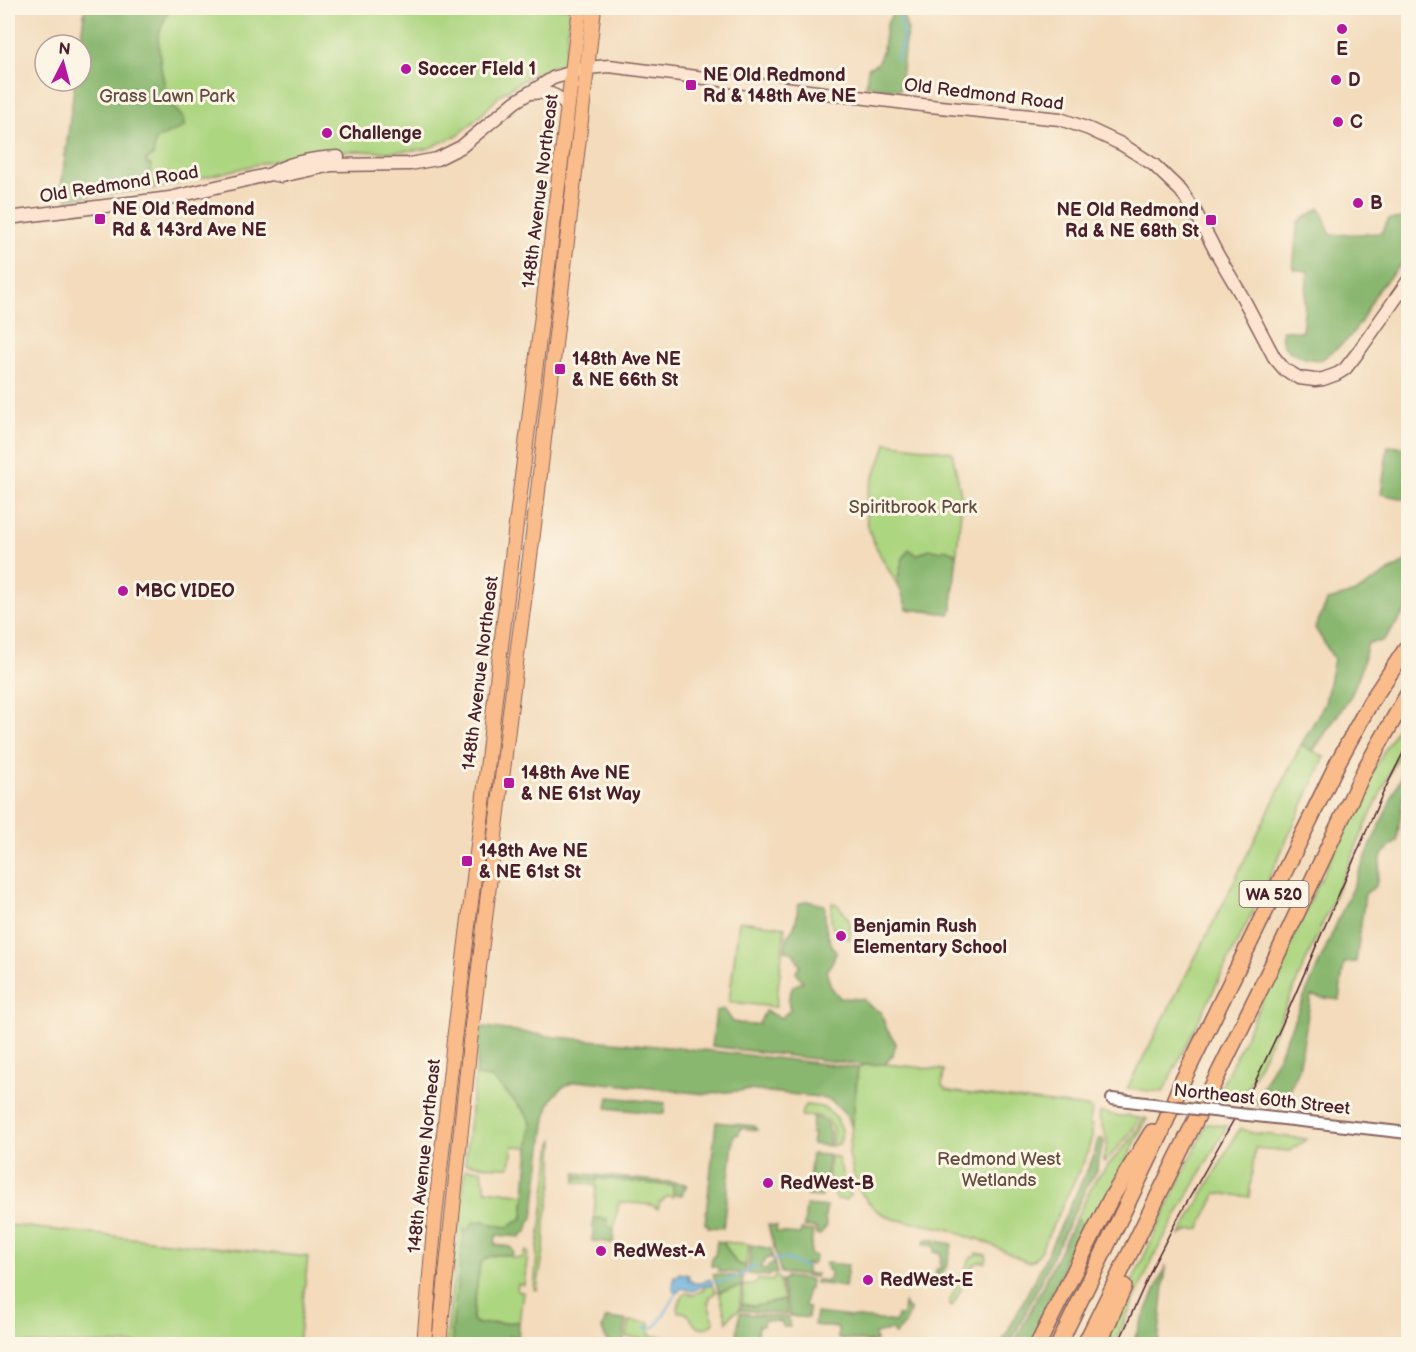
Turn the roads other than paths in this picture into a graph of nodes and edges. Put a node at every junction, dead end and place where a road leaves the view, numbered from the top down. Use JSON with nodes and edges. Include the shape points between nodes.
{"nodes":[{"id":1,"x":580,"y":8,"type":"edge"},
{"id":2,"x":594,"y":8,"type":"edge"},
{"id":3,"x":587,"y":68,"type":"junction"},
{"id":4,"x":573,"y":72,"type":"junction"},
{"id":5,"x":528,"y":93,"type":"junction"},
{"id":6,"x":568,"y":109,"type":"junction"},
{"id":7,"x":8,"y":218,"type":"edge"},
{"id":8,"x":1408,"y":281,"type":"edge"},
{"id":9,"x":1408,"y":646,"type":"edge"},
{"id":10,"x":1408,"y":694,"type":"edge"},
{"id":11,"x":1180,"y":1086,"type":"junction"},
{"id":12,"x":1112,"y":1099,"type":"dead end"},
{"id":13,"x":1193,"y":1126,"type":"junction"},
{"id":14,"x":1408,"y":1133,"type":"edge"},
{"id":15,"x":424,"y":1344,"type":"edge"},
{"id":16,"x":439,"y":1344,"type":"edge"},
{"id":17,"x":1038,"y":1344,"type":"edge"},
{"id":18,"x":1059,"y":1344,"type":"edge"},
{"id":19,"x":1085,"y":1344,"type":"edge"},
{"id":20,"x":1099,"y":1344,"type":"edge"}],
"edges":[{"from":1,"to":4,"type":"main road","name":"148th Avenue Northeast"},
{"from":2,"to":3,"type":"main road","name":"148th Avenue Northeast"},
{"from":3,"to":4,"type":"main road","name":"Old Redmond Road"},
{"from":3,"to":8,"type":"main road","name":"Old Redmond Road","via":[[609,66],[1060,119],[1089,129],[1154,165],[1181,191],[1274,357],[1299,378],[1323,379],[1345,369]]},
{"from":3,"to":16,"type":"main road","name":"148th Avenue Northeast","via":[[470,1042]]},
{"from":4,"to":5,"type":"main road","name":"Old Redmond Road","via":[[553,78]]},
{"from":4,"to":6,"type":"main road","name":"148th Avenue Northeast"},
{"from":5,"to":6,"type":"main road","via":[[550,93]]},
{"from":5,"to":7,"type":"main road","name":"Old Redmond Road","via":[[457,150],[437,159],[410,165],[332,165],[281,176],[271,174],[170,198]]},
{"from":6,"to":15,"type":"main road","name":"148th Avenue Northeast","via":[[453,1040]]},
{"from":9,"to":11,"type":"highway","number":"WA 520","via":[[1370,703],[1338,762]]},
{"from":10,"to":13,"type":"highway","number":"WA 520","via":[[1365,770]]},
{"from":11,"to":17,"type":"highway","via":[[1110,1200]]},
{"from":11,"to":18,"type":"highway","number":"WA 520","via":[[1160,1136]]},
{"from":12,"to":14,"type":"street","name":"Northeast 60th Street","bridge":true},
{"from":13,"to":19,"type":"highway","number":"WA 520"},
{"from":13,"to":20,"type":"highway"}]}
